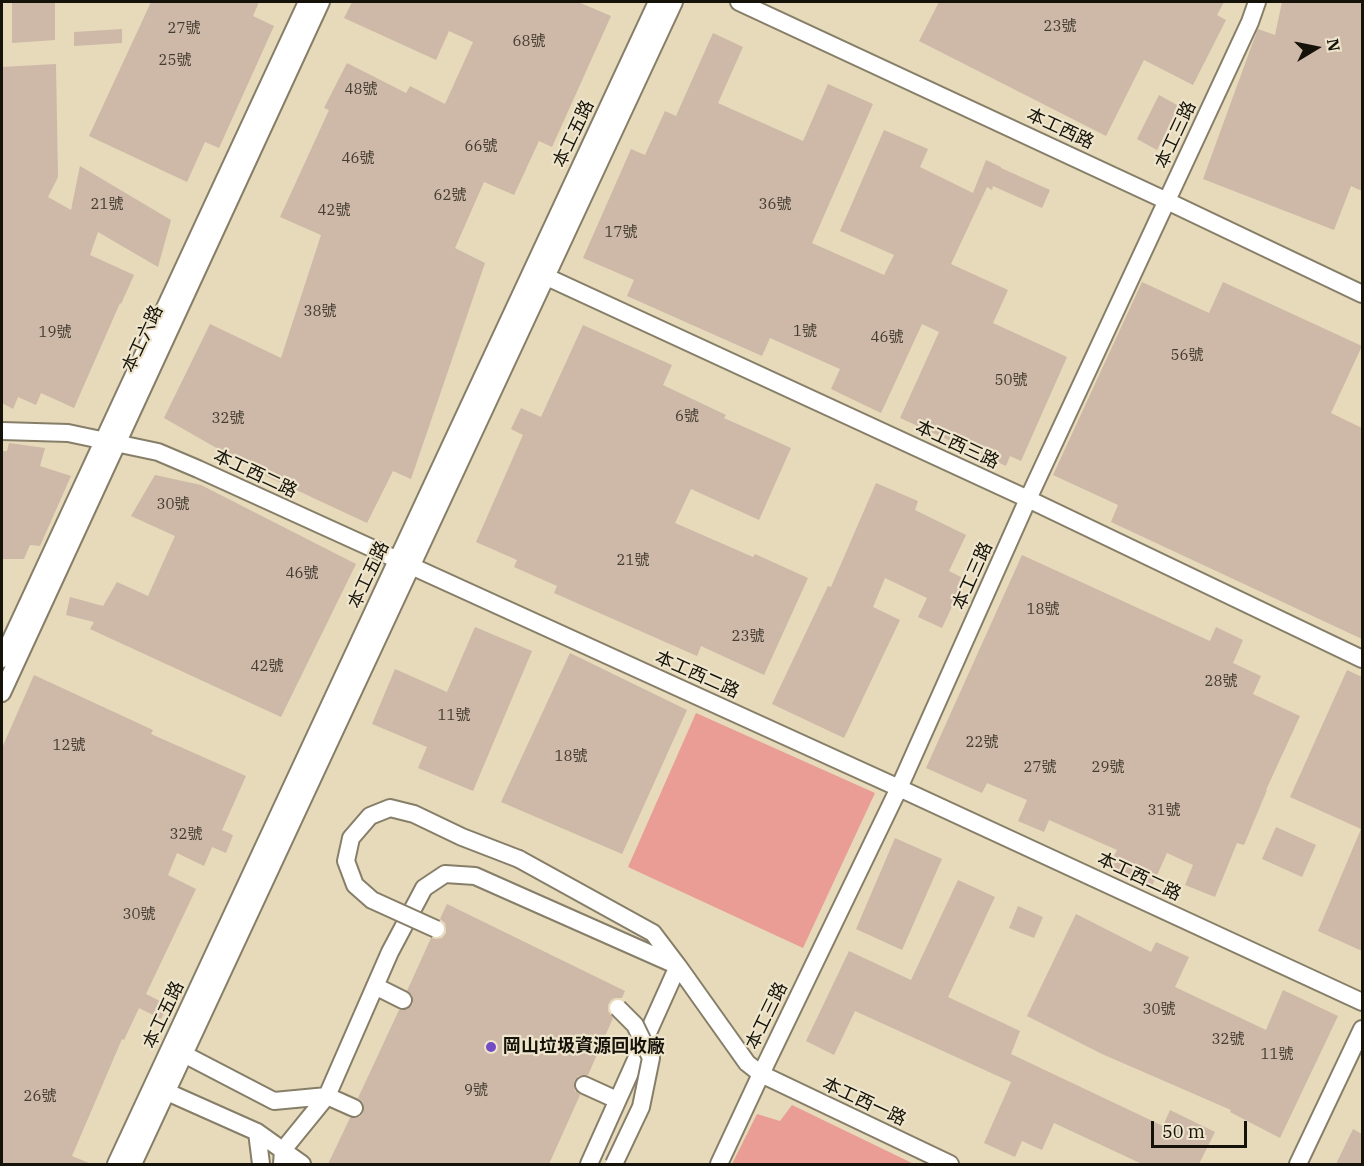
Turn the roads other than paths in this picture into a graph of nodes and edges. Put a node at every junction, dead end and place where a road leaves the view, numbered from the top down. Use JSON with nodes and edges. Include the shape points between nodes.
{"nodes":[{"id":1,"x":307,"y":2,"type":"edge"},
{"id":2,"x":321,"y":2,"type":"edge"},
{"id":3,"x":657,"y":2,"type":"edge"},
{"id":4,"x":674,"y":2,"type":"edge"},
{"id":5,"x":739,"y":2,"type":"edge"},
{"id":6,"x":1257,"y":2,"type":"edge"},
{"id":7,"x":1167,"y":201,"type":"junction"},
{"id":8,"x":539,"y":273,"type":"junction"},
{"id":9,"x":1362,"y":294,"type":"edge"},
{"id":10,"x":2,"y":431,"type":"edge"},
{"id":11,"x":109,"y":442,"type":"junction"},
{"id":12,"x":1028,"y":500,"type":"junction"},
{"id":13,"x":404,"y":563,"type":"junction"},
{"id":14,"x":2,"y":658,"type":"edge"},
{"id":15,"x":1362,"y":659,"type":"edge"},
{"id":16,"x":2,"y":693,"type":"edge"},
{"id":17,"x":899,"y":788,"type":"junction"},
{"id":18,"x":436,"y":929,"type":"dead end"},
{"id":19,"x":678,"y":966,"type":"junction"},
{"id":20,"x":375,"y":986,"type":"junction"},
{"id":21,"x":403,"y":1000,"type":"dead end"},
{"id":22,"x":1362,"y":1002,"type":"edge"},
{"id":23,"x":618,"y":1008,"type":"dead end"},
{"id":24,"x":1362,"y":1029,"type":"edge"},
{"id":25,"x":177,"y":1051,"type":"junction"},
{"id":26,"x":761,"y":1074,"type":"junction"},
{"id":27,"x":584,"y":1086,"type":"dead end"},
{"id":28,"x":159,"y":1089,"type":"junction"},
{"id":29,"x":327,"y":1096,"type":"junction"},
{"id":30,"x":617,"y":1100,"type":"junction"},
{"id":31,"x":354,"y":1107,"type":"dead end"},
{"id":32,"x":257,"y":1132,"type":"junction"},
{"id":33,"x":283,"y":1157,"type":"edge"},
{"id":34,"x":116,"y":1164,"type":"edge"},
{"id":35,"x":133,"y":1164,"type":"edge"},
{"id":36,"x":261,"y":1164,"type":"edge"},
{"id":37,"x":302,"y":1164,"type":"edge"},
{"id":38,"x":588,"y":1164,"type":"edge"},
{"id":39,"x":614,"y":1164,"type":"edge"},
{"id":40,"x":719,"y":1164,"type":"edge"},
{"id":41,"x":950,"y":1164,"type":"edge"},
{"id":42,"x":1298,"y":1164,"type":"edge"}],
"edges":[{"from":1,"to":11,"type":"street","name":"本工六路"},
{"from":2,"to":11,"type":"street","name":"本工六路"},
{"from":3,"to":8,"type":"street","name":"本工五路"},
{"from":4,"to":8,"type":"street","name":"本工五路"},
{"from":5,"to":7,"type":"street","name":"本工西路"},
{"from":6,"to":7,"type":"street","name":"本工三路"},
{"from":7,"to":9,"type":"street","name":"本工西路"},
{"from":7,"to":12,"type":"street","name":"本工三路"},
{"from":8,"to":12,"type":"street","name":"本工西三路"},
{"from":8,"to":13,"type":"street","name":"本工五路"},
{"from":10,"to":11,"type":"street","name":"本工西二路","via":[[68,433]]},
{"from":11,"to":13,"type":"street","name":"本工西二路","via":[[158,452]]},
{"from":11,"to":14,"type":"street","name":"本工六路"},
{"from":11,"to":16,"type":"street","name":"本工六路"},
{"from":12,"to":15,"type":"street","name":"本工西三路"},
{"from":12,"to":17,"type":"street","name":"本工三路"},
{"from":13,"to":17,"type":"street","name":"本工西二路"},
{"from":13,"to":25,"type":"street","name":"本工五路"},
{"from":17,"to":22,"type":"street","name":"本工西二路"},
{"from":17,"to":26,"type":"street","name":"本工三路"},
{"from":18,"to":19,"type":"street","name":"本工西一路","bridge":true,"via":[[372,900],[355,885],[346,861],[351,838],[370,816],[390,808],[414,813],[519,859],[652,933]]},
{"from":19,"to":20,"type":"street","via":[[475,876],[445,874],[424,888]]},
{"from":19,"to":26,"type":"street","name":"本工西一路","via":[[747,1063]]},
{"from":19,"to":30,"type":"street"},
{"from":20,"to":21,"type":"street"},
{"from":20,"to":29,"type":"street"},
{"from":23,"to":39,"type":"street","bridge":true,"via":[[635,1025],[651,1058],[641,1107]]},
{"from":24,"to":42,"type":"street"},
{"from":25,"to":28,"type":"street","name":"本工五路"},
{"from":25,"to":29,"type":"street","via":[[274,1101]]},
{"from":26,"to":40,"type":"street","name":"本工三路"},
{"from":26,"to":41,"type":"street","name":"本工西一路"},
{"from":27,"to":30,"type":"street"},
{"from":28,"to":32,"type":"street"},
{"from":28,"to":34,"type":"street","name":"本工五路"},
{"from":28,"to":35,"type":"street","name":"本工五路"},
{"from":29,"to":31,"type":"street"},
{"from":29,"to":33,"type":"street"},
{"from":30,"to":38,"type":"street"},
{"from":32,"to":33,"type":"street"},
{"from":32,"to":36,"type":"street"},
{"from":33,"to":37,"type":"street"}]}
